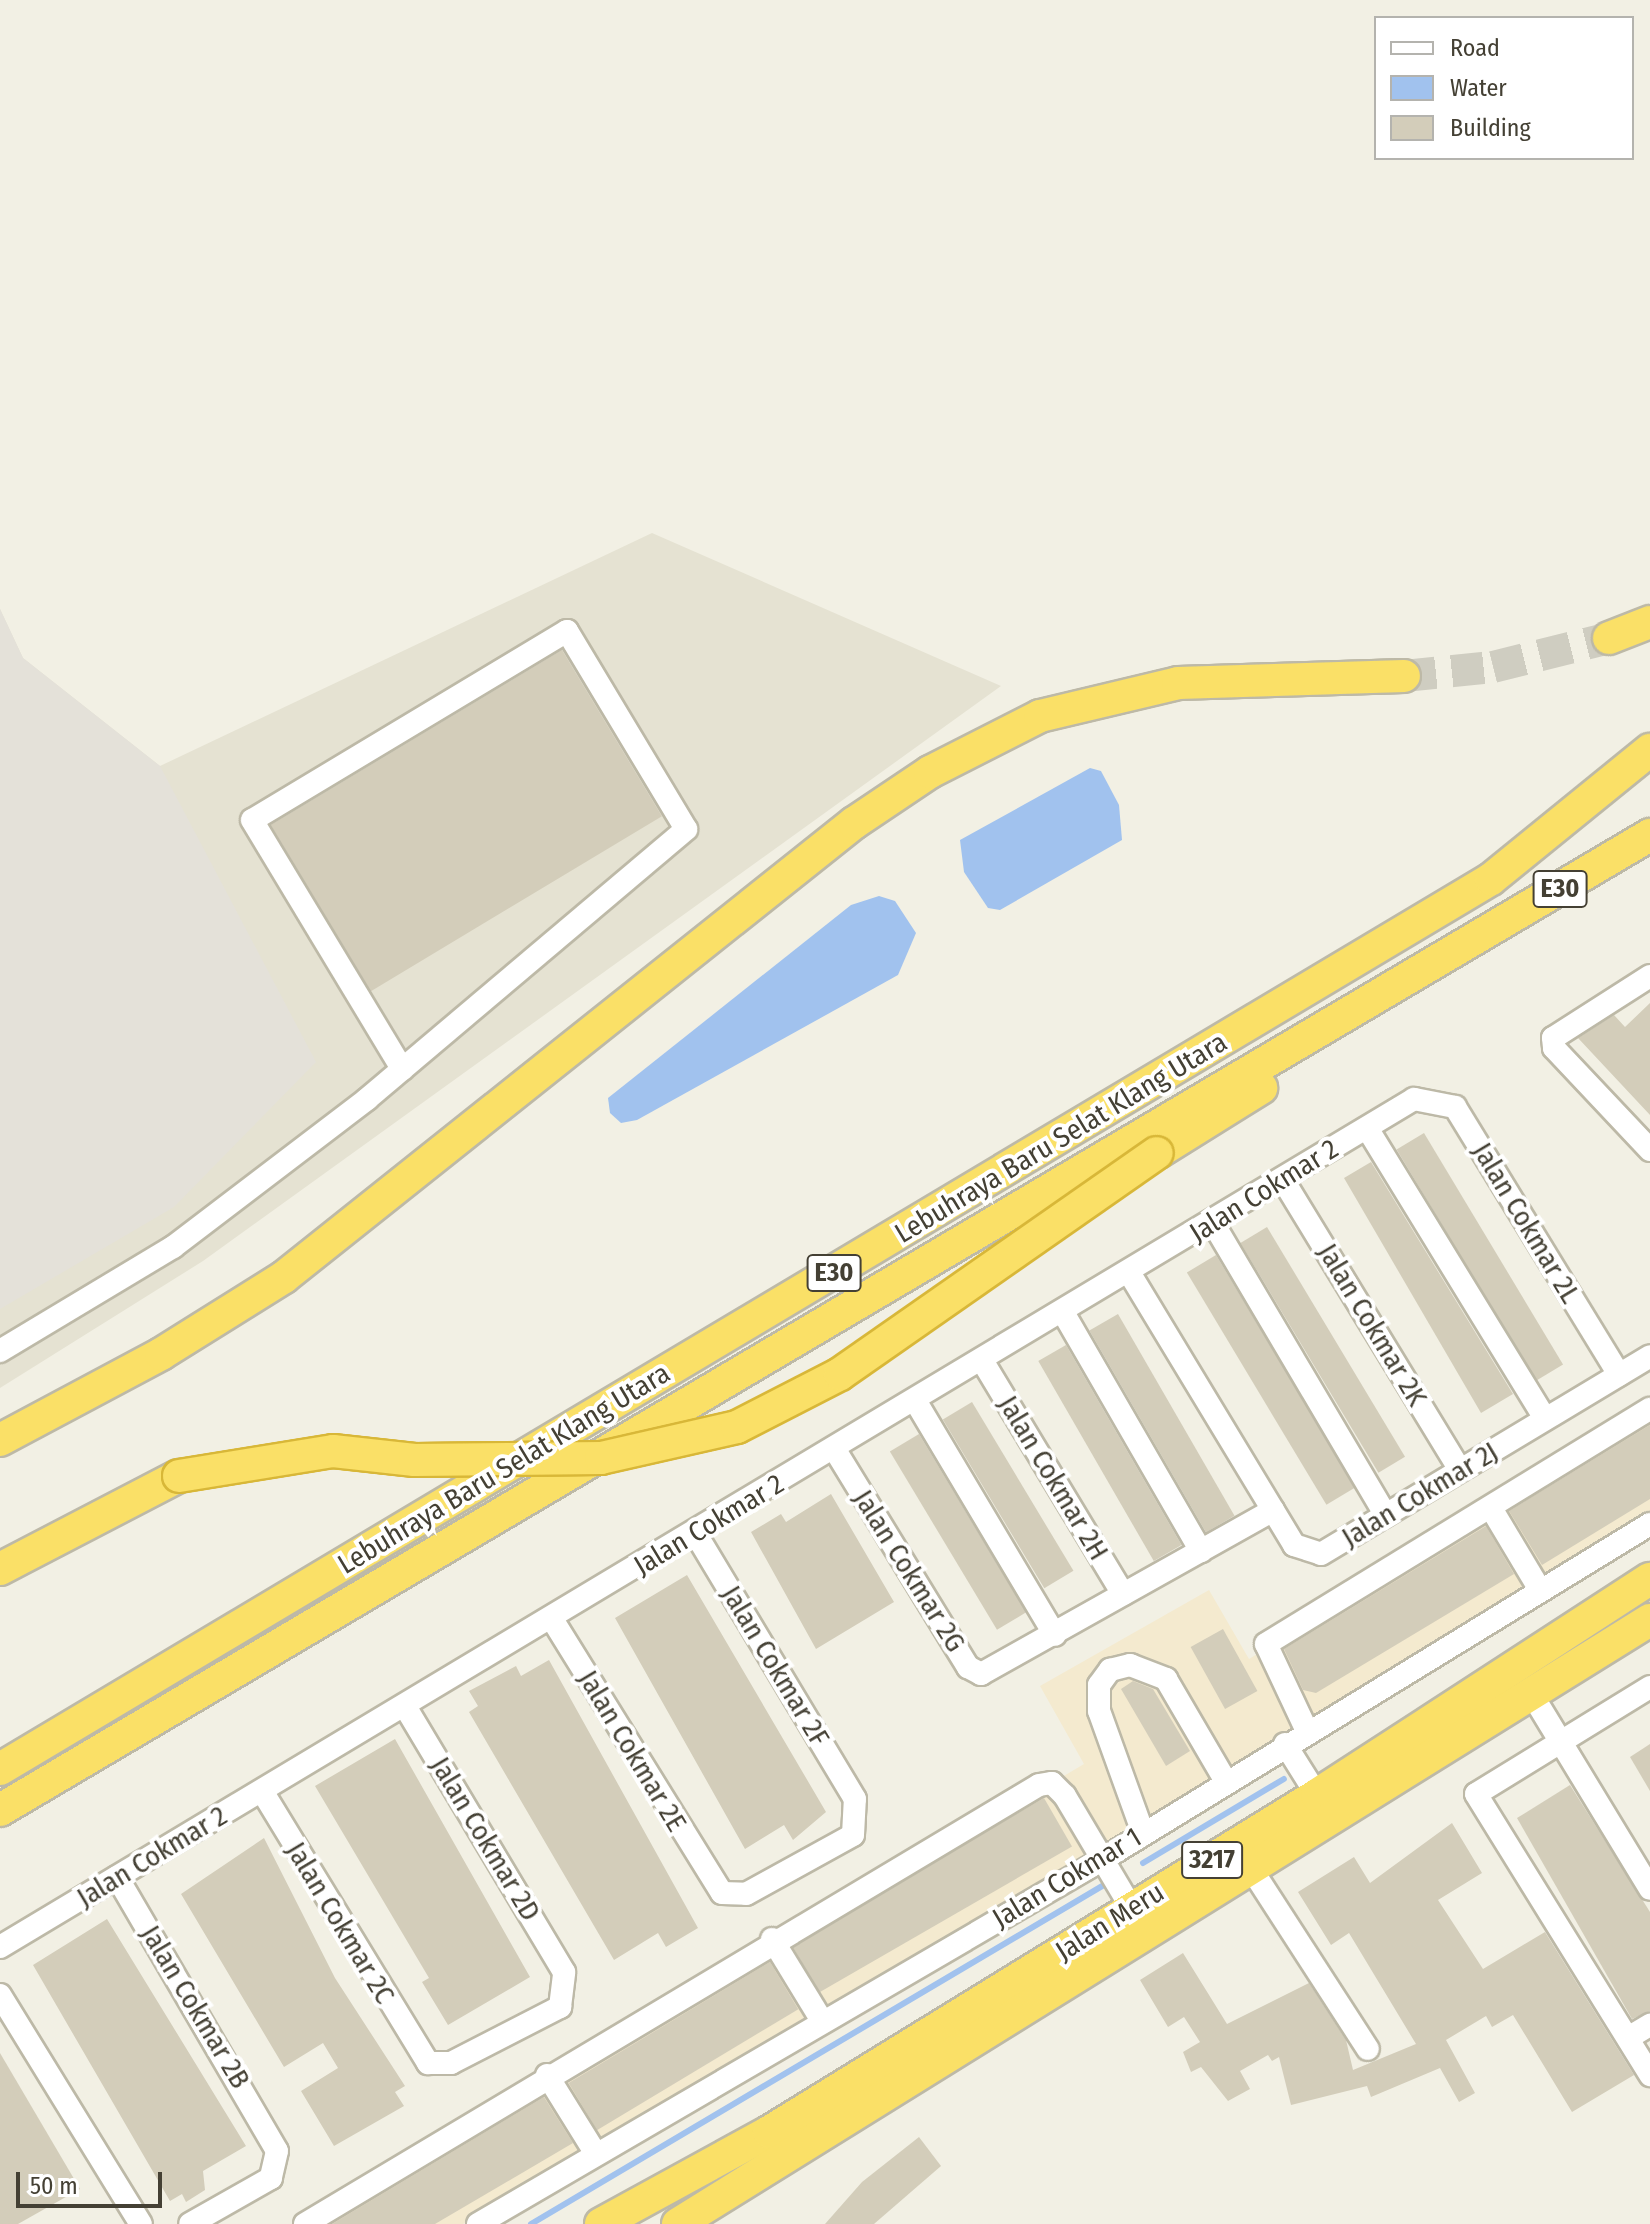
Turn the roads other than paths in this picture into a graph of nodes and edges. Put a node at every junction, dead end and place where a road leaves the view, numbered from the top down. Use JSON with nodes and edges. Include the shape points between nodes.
{"nodes":[{"id":1,"x":1650,"y":622,"type":"edge"},
{"id":2,"x":1609,"y":638,"type":"tunnel mouth"},
{"id":3,"x":1404,"y":676,"type":"tunnel mouth"},
{"id":4,"x":1650,"y":750,"type":"edge"},
{"id":5,"x":1650,"y":835,"type":"edge"},
{"id":6,"x":1650,"y":976,"type":"edge"},
{"id":7,"x":1293,"y":1048,"type":"junction"},
{"id":8,"x":402,"y":1069,"type":"junction"},
{"id":9,"x":1414,"y":1099,"type":"joint"},
{"id":10,"x":1367,"y":1128,"type":"junction"},
{"id":11,"x":1650,"y":1150,"type":"edge"},
{"id":12,"x":1283,"y":1180,"type":"junction"},
{"id":13,"x":1213,"y":1223,"type":"junction"},
{"id":14,"x":1130,"y":1274,"type":"junction"},
{"id":15,"x":1064,"y":1314,"type":"junction"},
{"id":16,"x":0,"y":1351,"type":"edge"},
{"id":17,"x":1650,"y":1356,"type":"edge"},
{"id":18,"x":983,"y":1362,"type":"junction"},
{"id":19,"x":1619,"y":1375,"type":"junction"},
{"id":20,"x":916,"y":1402,"type":"junction"},
{"id":21,"x":1650,"y":1409,"type":"edge"},
{"id":22,"x":1545,"y":1419,"type":"junction"},
{"id":23,"x":0,"y":1440,"type":"edge"},
{"id":24,"x":835,"y":1450,"type":"junction"},
{"id":25,"x":1460,"y":1470,"type":"junction"},
{"id":26,"x":1491,"y":1508,"type":"junction"},
{"id":27,"x":1273,"y":1510,"type":"junction"},
{"id":28,"x":1386,"y":1515,"type":"junction"},
{"id":29,"x":1650,"y":1524,"type":"edge"},
{"id":30,"x":695,"y":1533,"type":"junction"},
{"id":31,"x":1201,"y":1551,"type":"junction"},
{"id":32,"x":0,"y":1569,"type":"edge"},
{"id":33,"x":1650,"y":1579,"type":"edge"},
{"id":34,"x":1540,"y":1590,"type":"junction"},
{"id":35,"x":1123,"y":1594,"type":"junction"},
{"id":36,"x":552,"y":1619,"type":"junction"},
{"id":37,"x":1650,"y":1620,"type":"edge"},
{"id":38,"x":1055,"y":1635,"type":"junction"},
{"id":39,"x":1650,"y":1687,"type":"edge"},
{"id":40,"x":1531,"y":1693,"type":"junction"},
{"id":41,"x":405,"y":1706,"type":"junction"},
{"id":42,"x":1307,"y":1731,"type":"junction"},
{"id":43,"x":1560,"y":1739,"type":"junction"},
{"id":44,"x":1285,"y":1744,"type":"junction"},
{"id":45,"x":0,"y":1769,"type":"edge"},
{"id":46,"x":1225,"y":1780,"type":"junction"},
{"id":47,"x":262,"y":1791,"type":"junction"},
{"id":48,"x":1317,"y":1795,"type":"junction"},
{"id":49,"x":0,"y":1810,"type":"edge"},
{"id":50,"x":1143,"y":1833,"type":"junction"},
{"id":51,"x":1105,"y":1858,"type":"junction"},
{"id":52,"x":1252,"y":1870,"type":"junction"},
{"id":53,"x":117,"y":1877,"type":"junction"},
{"id":54,"x":712,"y":1884,"type":"joint"},
{"id":55,"x":1650,"y":1889,"type":"edge"},
{"id":56,"x":1132,"y":1909,"type":"junction"},
{"id":57,"x":772,"y":1939,"type":"junction"},
{"id":58,"x":0,"y":1947,"type":"edge"},
{"id":59,"x":0,"y":1995,"type":"edge"},
{"id":60,"x":822,"y":2021,"type":"junction"},
{"id":61,"x":1650,"y":2025,"type":"edge"},
{"id":62,"x":1628,"y":2038,"type":"junction"},
{"id":63,"x":1368,"y":2049,"type":"dead end"},
{"id":64,"x":418,"y":2054,"type":"joint"},
{"id":65,"x":547,"y":2075,"type":"junction"},
{"id":66,"x":1650,"y":2075,"type":"edge"},
{"id":67,"x":769,"y":2132,"type":"junction"},
{"id":68,"x":811,"y":2141,"type":"junction"},
{"id":69,"x":596,"y":2154,"type":"junction"},
{"id":70,"x":138,"y":2222,"type":"edge"},
{"id":71,"x":190,"y":2224,"type":"edge"},
{"id":72,"x":305,"y":2224,"type":"edge"},
{"id":73,"x":478,"y":2224,"type":"edge"},
{"id":74,"x":601,"y":2224,"type":"edge"},
{"id":75,"x":632,"y":2224,"type":"edge"},
{"id":76,"x":678,"y":2224,"type":"edge"},
{"id":77,"x":705,"y":2224,"type":"edge"}],
"edges":[{"from":1,"to":2,"type":"highway"},
{"from":3,"to":23,"type":"highway","via":[[1178,683],[1040,716],[930,772],[854,823],[284,1277],[161,1354]]},
{"from":4,"to":45,"type":"highway","name":"Lebuhraya Baru Selat Klang Utara","number":"E30","via":[[1491,879]]},
{"from":5,"to":7,"type":"highway","name":"Lebuhraya Baru Selat Klang Utara","number":"E30"},
{"from":6,"to":11,"type":"street","via":[[1553,1038],[1554,1048]]},
{"from":7,"to":32,"type":"highway","bridge":true,"via":[[1263,1086],[1157,1153],[840,1374],[737,1427],[601,1458],[415,1460],[333,1451],[179,1476]]},
{"from":7,"to":49,"type":"highway","name":"Lebuhraya Baru Selat Klang Utara","number":"E30","via":[[1052,1183]]},
{"from":8,"to":8,"type":"street","via":[[252,820],[567,631],[686,829]]},
{"from":8,"to":16,"type":"street","via":[[173,1247]]},
{"from":9,"to":10,"type":"street","name":"Jalan Cokmar 2"},
{"from":9,"to":19,"type":"street","name":"Jalan Cokmar 2L","via":[[1455,1107]]},
{"from":10,"to":12,"type":"street","name":"Jalan Cokmar 2"},
{"from":10,"to":22,"type":"street"},
{"from":12,"to":13,"type":"street","name":"Jalan Cokmar 2"},
{"from":12,"to":25,"type":"street","name":"Jalan Cokmar 2K"},
{"from":13,"to":14,"type":"street","name":"Jalan Cokmar 2"},
{"from":13,"to":28,"type":"street"},
{"from":14,"to":15,"type":"street","name":"Jalan Cokmar 2"},
{"from":14,"to":27,"type":"street","name":"Jalan Cokmar 2J"},
{"from":15,"to":18,"type":"street","name":"Jalan Cokmar 2"},
{"from":15,"to":31,"type":"street"},
{"from":17,"to":19,"type":"street","name":"Jalan Cokmar 2J"},
{"from":18,"to":20,"type":"street","name":"Jalan Cokmar 2"},
{"from":18,"to":35,"type":"street","name":"Jalan Cokmar 2H"},
{"from":19,"to":22,"type":"street","name":"Jalan Cokmar 2J"},
{"from":20,"to":24,"type":"street","name":"Jalan Cokmar 2"},
{"from":20,"to":38,"type":"street"},
{"from":21,"to":26,"type":"street"},
{"from":22,"to":25,"type":"street","name":"Jalan Cokmar 2J"},
{"from":24,"to":30,"type":"street","name":"Jalan Cokmar 2"},
{"from":24,"to":38,"type":"street","name":"Jalan Cokmar 2G","via":[[968,1667],[995,1671]]},
{"from":25,"to":28,"type":"street","name":"Jalan Cokmar 2J"},
{"from":26,"to":34,"type":"street"},
{"from":26,"to":42,"type":"street","via":[[1266,1644]]},
{"from":27,"to":28,"type":"street","name":"Jalan Cokmar 2J","via":[[1294,1545],[1321,1554]]},
{"from":27,"to":31,"type":"street"},
{"from":29,"to":34,"type":"street","name":"Jalan Cokmar 1"},
{"from":30,"to":36,"type":"street","name":"Jalan Cokmar 2"},
{"from":30,"to":54,"type":"street","name":"Jalan Cokmar 2F","via":[[855,1799],[853,1835],[746,1894],[722,1893]]},
{"from":31,"to":35,"type":"street"},
{"from":33,"to":48,"type":"highway","name":"Jalan Meru","number":"3217"},
{"from":34,"to":42,"type":"street","name":"Jalan Cokmar 1"},
{"from":35,"to":38,"type":"street"},
{"from":36,"to":41,"type":"street","name":"Jalan Cokmar 2"},
{"from":36,"to":54,"type":"street","name":"Jalan Cokmar 2E"},
{"from":37,"to":40,"type":"highway","name":"Jalan Meru","number":"3217"},
{"from":39,"to":43,"type":"street"},
{"from":40,"to":43,"type":"street"},
{"from":40,"to":52,"type":"highway","name":"Jalan Meru","number":"3217"},
{"from":41,"to":47,"type":"street","name":"Jalan Cokmar 2"},
{"from":41,"to":64,"type":"street","name":"Jalan Cokmar 2D","via":[[564,1972],[560,2007],[451,2063]]},
{"from":42,"to":44,"type":"street","name":"Jalan Cokmar 1"},
{"from":43,"to":55,"type":"street"},
{"from":43,"to":62,"type":"street","via":[[1476,1794]]},
{"from":44,"to":46,"type":"street","name":"Jalan Cokmar 1"},
{"from":44,"to":48,"type":"street"},
{"from":46,"to":50,"type":"street","name":"Jalan Cokmar 1"},
{"from":46,"to":50,"type":"street","via":[[1166,1679],[1130,1665],[1110,1670],[1099,1685],[1099,1711]]},
{"from":47,"to":53,"type":"street","name":"Jalan Cokmar 2"},
{"from":47,"to":64,"type":"street","name":"Jalan Cokmar 2C"},
{"from":48,"to":56,"type":"highway","name":"Jalan Meru","number":"3217"},
{"from":50,"to":51,"type":"street","name":"Jalan Cokmar 1"},
{"from":51,"to":56,"type":"street"},
{"from":51,"to":57,"type":"street","via":[[1065,1796],[1046,1783]]},
{"from":51,"to":60,"type":"street","name":"Jalan Cokmar 1"},
{"from":52,"to":63,"type":"street"},
{"from":52,"to":68,"type":"highway","name":"Jalan Meru","number":"3217"},
{"from":53,"to":58,"type":"street","name":"Jalan Cokmar 2"},
{"from":53,"to":71,"type":"street","name":"Jalan Cokmar 2B","via":[[273,2138],[271,2178]]},
{"from":56,"to":67,"type":"highway","name":"Jalan Meru","number":"3217"},
{"from":57,"to":60,"type":"street"},
{"from":57,"to":65,"type":"street"},
{"from":59,"to":70,"type":"street"},
{"from":60,"to":69,"type":"street","name":"Jalan Cokmar 1"},
{"from":61,"to":62,"type":"street"},
{"from":62,"to":66,"type":"street"},
{"from":65,"to":69,"type":"street"},
{"from":65,"to":72,"type":"street"},
{"from":67,"to":74,"type":"highway","name":"Jalan Meru","number":"3217"},
{"from":67,"to":75,"type":"highway"},
{"from":68,"to":76,"type":"highway","name":"Jalan Meru","number":"3217"},
{"from":68,"to":77,"type":"highway"},
{"from":69,"to":73,"type":"street","name":"Jalan Cokmar 1"}]}
